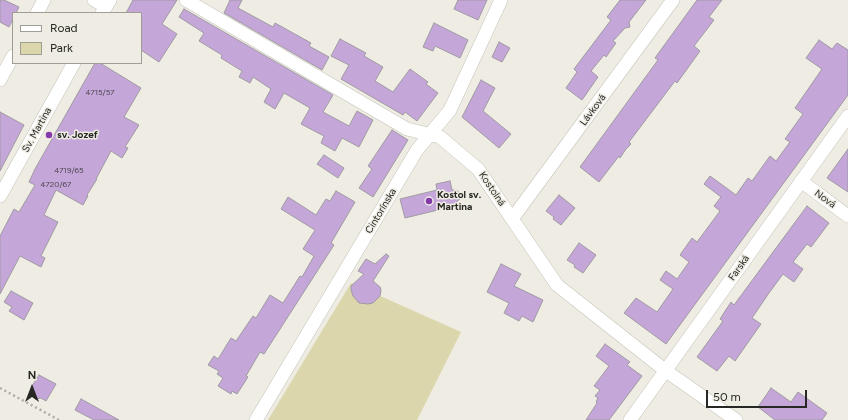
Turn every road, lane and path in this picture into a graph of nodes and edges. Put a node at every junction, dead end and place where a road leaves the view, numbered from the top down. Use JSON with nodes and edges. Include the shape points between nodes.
{"nodes":[{"id":1,"x":44,"y":0,"type":"edge"},
{"id":2,"x":94,"y":0,"type":"edge"},
{"id":3,"x":186,"y":0,"type":"edge"},
{"id":4,"x":501,"y":0,"type":"edge"},
{"id":5,"x":673,"y":0,"type":"edge"},
{"id":6,"x":106,"y":6,"type":"edge"},
{"id":7,"x":38,"y":12,"type":"edge"},
{"id":8,"x":12,"y":58,"type":"edge"},
{"id":9,"x":73,"y":64,"type":"edge"},
{"id":10,"x":0,"y":80,"type":"edge"},
{"id":11,"x":848,"y":116,"type":"edge"},
{"id":12,"x":429,"y":135,"type":"junction"},
{"id":13,"x":801,"y":181,"type":"junction"},
{"id":14,"x":0,"y":196,"type":"edge"},
{"id":15,"x":848,"y":216,"type":"edge"},
{"id":16,"x":512,"y":219,"type":"junction"},
{"id":17,"x":666,"y":371,"type":"junction"},
{"id":18,"x":0,"y":388,"type":"edge"},
{"id":19,"x":59,"y":420,"type":"edge"},
{"id":20,"x":256,"y":420,"type":"edge"},
{"id":21,"x":630,"y":420,"type":"edge"},
{"id":22,"x":736,"y":420,"type":"edge"}],
"edges":[{"from":1,"to":7,"type":"street"},
{"from":2,"to":6,"type":"street"},
{"from":3,"to":12,"type":"street","name":"Kostolná","via":[[407,129]]},
{"from":4,"to":12,"type":"street","name":"Cintorínska","via":[[450,110]]},
{"from":5,"to":16,"type":"street","name":"Lávková"},
{"from":8,"to":10,"type":"street"},
{"from":9,"to":14,"type":"street","name":"Sv. Martina"},
{"from":11,"to":13,"type":"street","name":"Farská"},
{"from":12,"to":16,"type":"street","name":"Kostolná","via":[[440,137],[478,169]]},
{"from":12,"to":20,"type":"street","name":"Cintorínska","via":[[417,150]]},
{"from":13,"to":15,"type":"street","name":"Nová"},
{"from":13,"to":17,"type":"street","name":"Farská"},
{"from":16,"to":17,"type":"street","name":"Kostolná","via":[[556,284]]},
{"from":17,"to":21,"type":"street","name":"Farská"},
{"from":17,"to":22,"type":"street","name":"Kostolná"},
{"from":18,"to":19,"type":"path"}]}
